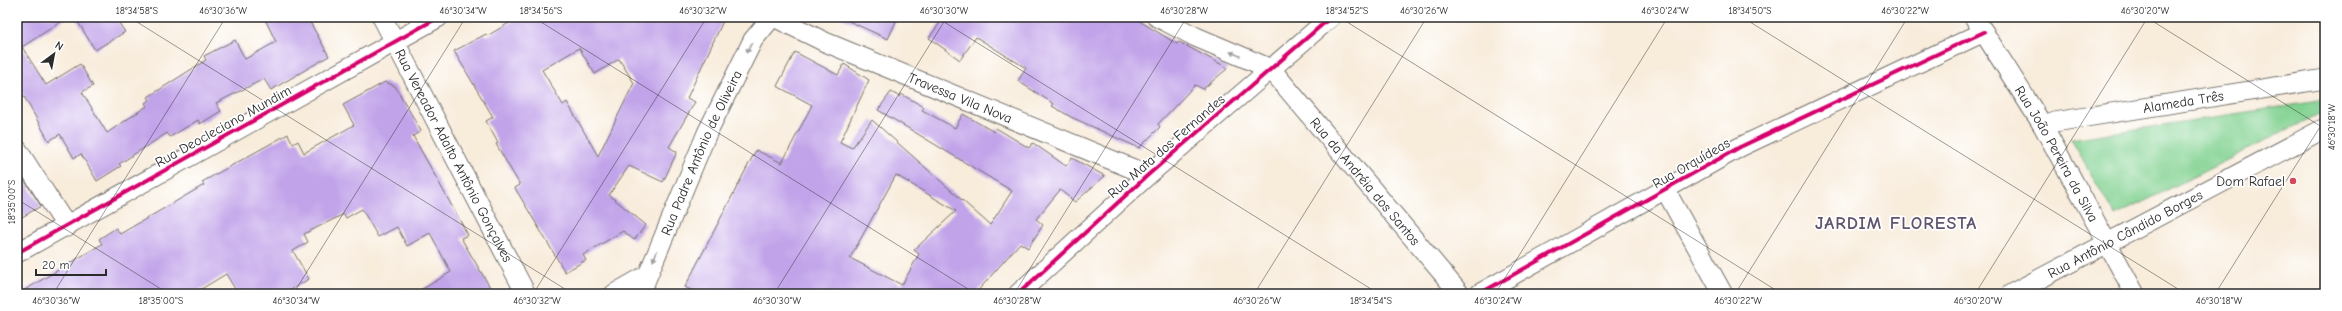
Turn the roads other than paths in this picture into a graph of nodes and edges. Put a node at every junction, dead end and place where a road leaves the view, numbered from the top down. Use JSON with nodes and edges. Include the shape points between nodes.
{"nodes":[{"id":1,"x":382,"y":17,"type":"edge"},
{"id":2,"x":439,"y":17,"type":"edge"},
{"id":3,"x":773,"y":17,"type":"edge"},
{"id":4,"x":1158,"y":17,"type":"edge"},
{"id":5,"x":1331,"y":17,"type":"edge"},
{"id":6,"x":1979,"y":25,"type":"edge"},
{"id":7,"x":394,"y":42,"type":"junction"},
{"id":8,"x":1271,"y":69,"type":"junction"},
{"id":9,"x":2325,"y":79,"type":"edge"},
{"id":10,"x":2042,"y":124,"type":"junction"},
{"id":11,"x":2325,"y":128,"type":"edge"},
{"id":12,"x":17,"y":149,"type":"edge"},
{"id":13,"x":1148,"y":175,"type":"junction"},
{"id":14,"x":1666,"y":190,"type":"junction"},
{"id":15,"x":67,"y":227,"type":"junction"},
{"id":16,"x":2109,"y":242,"type":"junction"},
{"id":17,"x":17,"y":253,"type":"edge"},
{"id":18,"x":647,"y":275,"type":"junction"},
{"id":19,"x":526,"y":294,"type":"edge"},
{"id":20,"x":614,"y":294,"type":"edge"},
{"id":21,"x":640,"y":294,"type":"edge"},
{"id":22,"x":1018,"y":294,"type":"edge"},
{"id":23,"x":1460,"y":294,"type":"edge"},
{"id":24,"x":1479,"y":294,"type":"edge"},
{"id":25,"x":1723,"y":294,"type":"edge"},
{"id":26,"x":2010,"y":294,"type":"edge"},
{"id":27,"x":2135,"y":294,"type":"edge"}],
"edges":[{"from":1,"to":7,"type":"street","name":"Rua Vereador Adalto Antônio Gonçalves"},
{"from":2,"to":7,"type":"street","name":"Rua Deocleciano Mundim"},
{"from":3,"to":13,"type":"street","name":"Travessa Vila Nova","via":[[825,42]]},
{"from":3,"to":18,"type":"street","name":"Rua Padre Antônio de Oliveira","one_way":true,"via":[[753,40],[736,73],[707,133]]},
{"from":8,"to":4,"type":"street","one_way":true,"via":[[1196,37]]},
{"from":5,"to":8,"type":"street","name":"Rua Mata dos Fernandes"},
{"from":6,"to":10,"type":"street","name":"Rua João Pereira da Silva"},
{"from":6,"to":14,"type":"street","name":"Rua Orquídeas","via":[[1740,147]]},
{"from":7,"to":15,"type":"street","name":"Rua Deocleciano Mundim"},
{"from":7,"to":19,"type":"street","name":"Rua Vereador Adalto Antônio Gonçalves"},
{"from":8,"to":13,"type":"street","name":"Rua Mata dos Fernandes"},
{"from":8,"to":23,"type":"street","name":"Rua da Andréia dos Santos"},
{"from":9,"to":10,"type":"street","name":"Alameda Três"},
{"from":10,"to":16,"type":"street","name":"Rua João Pereira da Silva"},
{"from":11,"to":16,"type":"street","name":"Rua Antônio Cândido Borges"},
{"from":12,"to":15,"type":"street"},
{"from":13,"to":22,"type":"street","name":"Rua Mata dos Fernandes"},
{"from":14,"to":24,"type":"street","name":"Rua Orquídeas"},
{"from":14,"to":25,"type":"street"},
{"from":15,"to":17,"type":"street","name":"Rua Deocleciano Mundim"},
{"from":16,"to":26,"type":"street","name":"Rua Antônio Cândido Borges"},
{"from":16,"to":27,"type":"street","name":"Rua João Pereira da Silva"},
{"from":18,"to":20,"type":"street"},
{"from":18,"to":21,"type":"street","name":"Rua Padre Antônio de Oliveira"}]}
